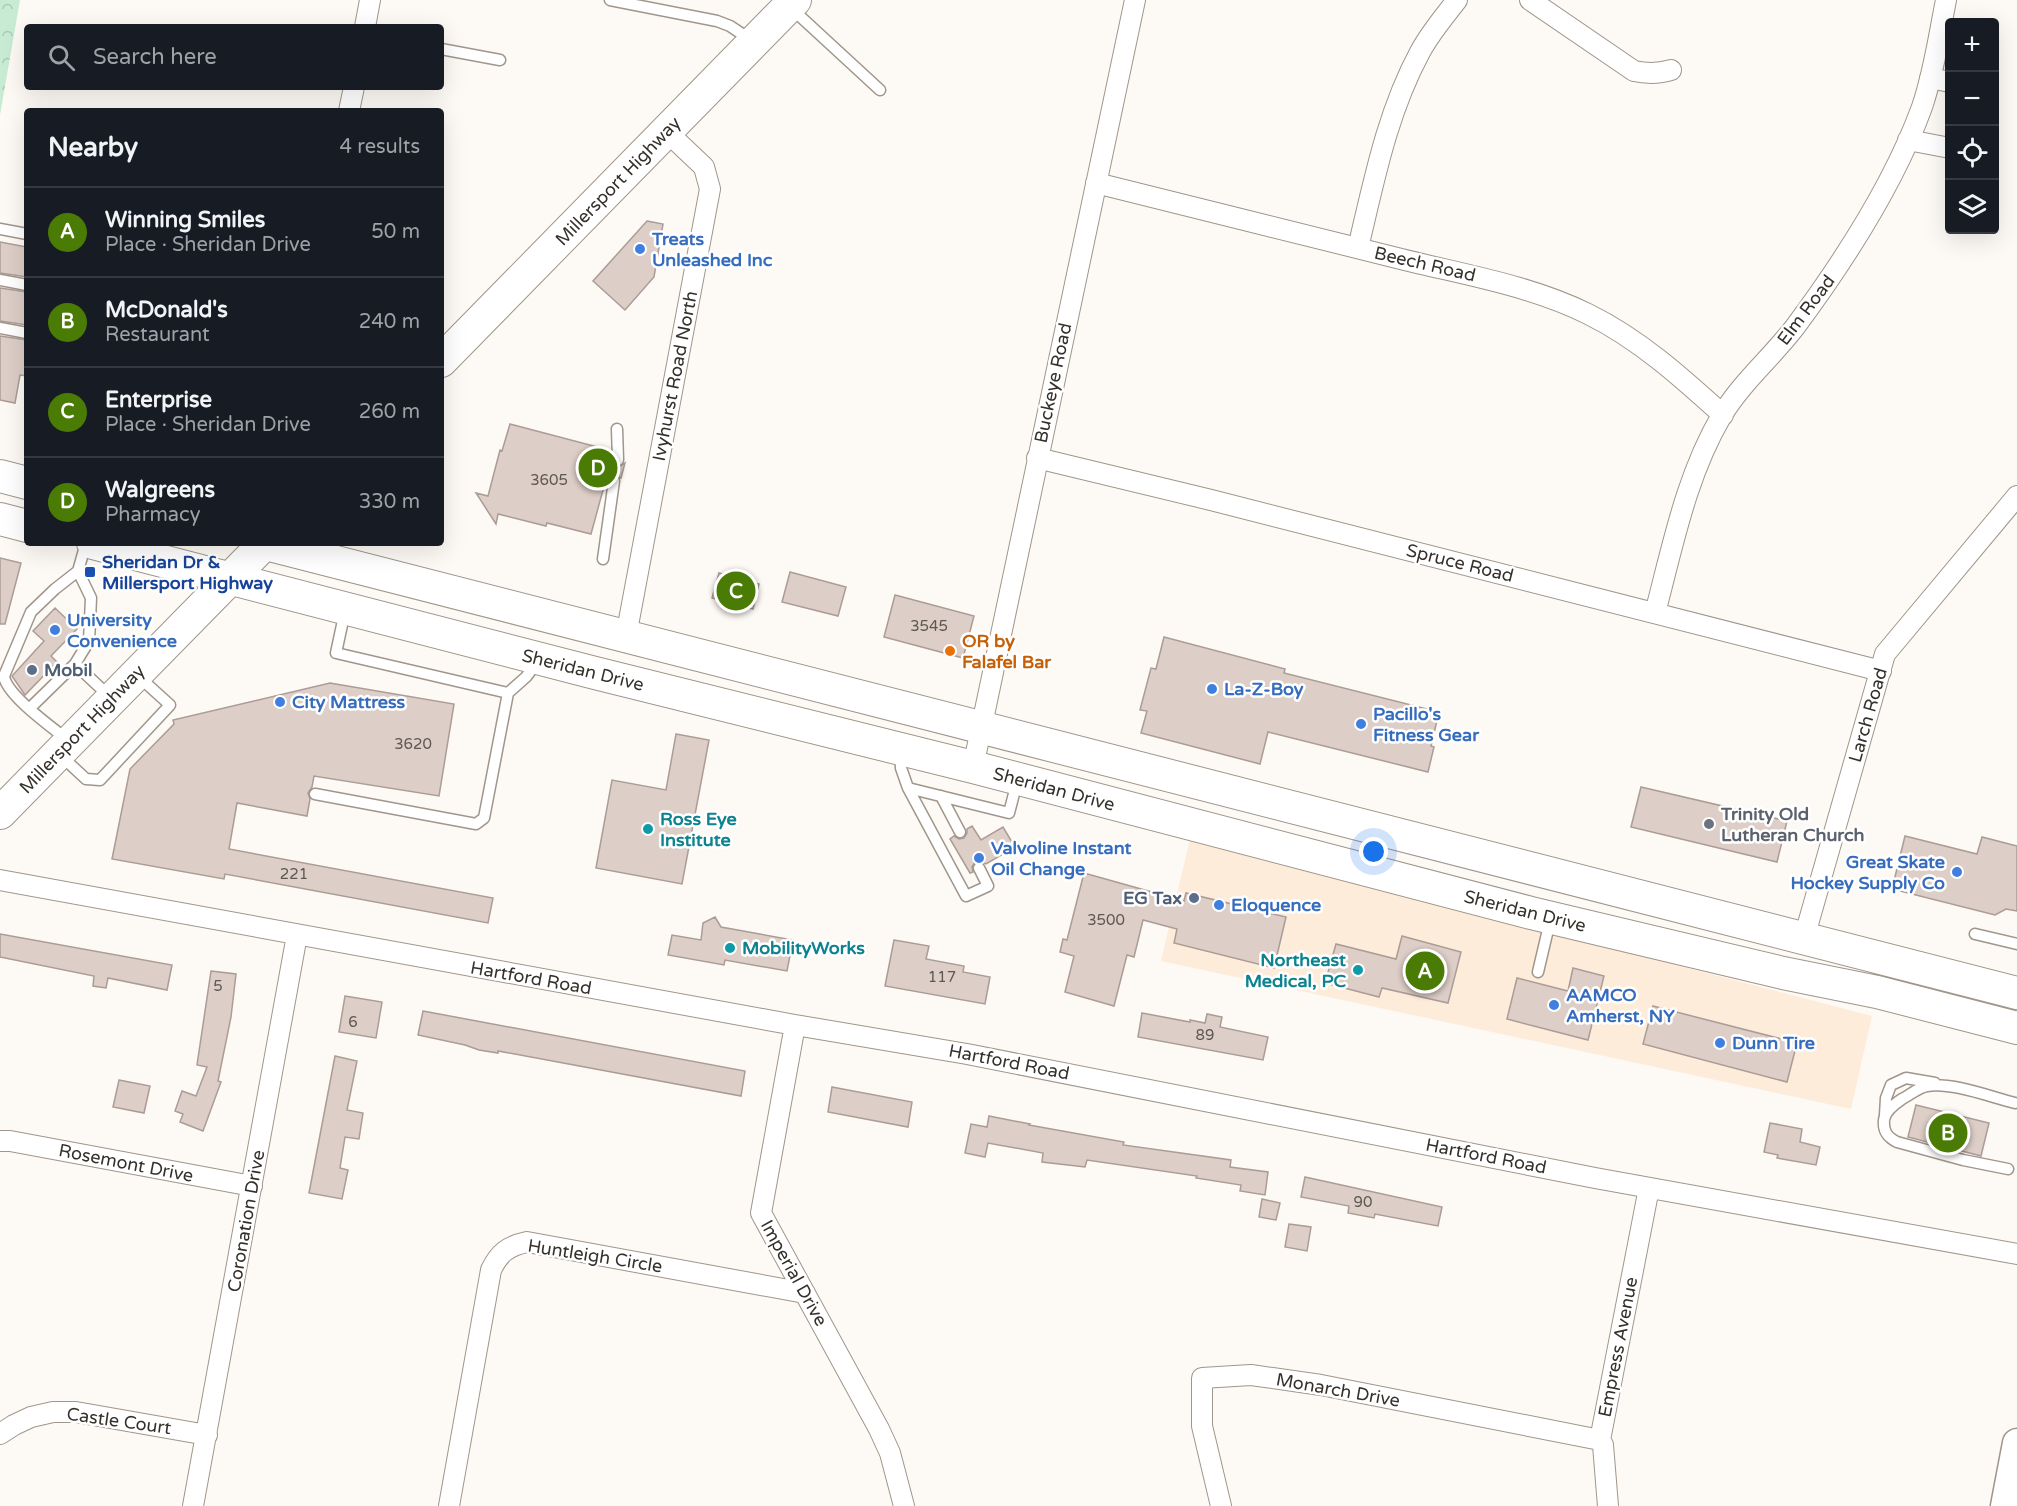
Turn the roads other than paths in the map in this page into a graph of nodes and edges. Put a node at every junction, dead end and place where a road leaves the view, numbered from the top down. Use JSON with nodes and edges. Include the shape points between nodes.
{"nodes":[{"id":1,"x":370,"y":0,"type":"edge"},
{"id":2,"x":610,"y":0,"type":"edge"},
{"id":3,"x":1135,"y":0,"type":"edge"},
{"id":4,"x":1457,"y":0,"type":"edge"},
{"id":5,"x":1530,"y":0,"type":"edge"},
{"id":6,"x":1946,"y":0,"type":"edge"},
{"id":7,"x":792,"y":3,"type":"edge"},
{"id":8,"x":366,"y":24,"type":"edge"},
{"id":9,"x":753,"y":42,"type":"junction"},
{"id":10,"x":444,"y":50,"type":"edge"},
{"id":11,"x":500,"y":60,"type":"dead end"},
{"id":12,"x":1671,"y":70,"type":"dead end"},
{"id":13,"x":1940,"y":80,"type":"edge"},
{"id":14,"x":353,"y":90,"type":"edge"},
{"id":15,"x":880,"y":90,"type":"dead end"},
{"id":16,"x":350,"y":108,"type":"edge"},
{"id":17,"x":666,"y":131,"type":"junction"},
{"id":18,"x":1908,"y":140,"type":"junction"},
{"id":19,"x":1945,"y":147,"type":"edge"},
{"id":20,"x":1096,"y":183,"type":"junction"},
{"id":21,"x":0,"y":229,"type":"edge"},
{"id":22,"x":24,"y":233,"type":"edge"},
{"id":23,"x":1358,"y":248,"type":"junction"},
{"id":24,"x":0,"y":280,"type":"edge"},
{"id":25,"x":24,"y":284,"type":"edge"},
{"id":26,"x":0,"y":328,"type":"edge"},
{"id":27,"x":24,"y":332,"type":"edge"},
{"id":28,"x":444,"y":358,"type":"edge"},
{"id":29,"x":1723,"y":415,"type":"junction"},
{"id":30,"x":617,"y":429,"type":"dead end"},
{"id":31,"x":1037,"y":458,"type":"junction"},
{"id":32,"x":618,"y":460,"type":"dead end"},
{"id":33,"x":0,"y":476,"type":"edge"},
{"id":34,"x":614,"y":481,"type":"dead end"},
{"id":35,"x":24,"y":482,"type":"edge"},
{"id":36,"x":2017,"y":496,"type":"edge"},
{"id":37,"x":0,"y":519,"type":"edge"},
{"id":38,"x":24,"y":525,"type":"edge"},
{"id":39,"x":85,"y":546,"type":"edge"},
{"id":40,"x":105,"y":546,"type":"edge"},
{"id":41,"x":261,"y":546,"type":"edge"},
{"id":42,"x":276,"y":546,"type":"edge"},
{"id":43,"x":603,"y":559,"type":"dead end"},
{"id":44,"x":78,"y":571,"type":"junction"},
{"id":45,"x":229,"y":578,"type":"junction"},
{"id":46,"x":346,"y":608,"type":"junction"},
{"id":47,"x":1656,"y":613,"type":"junction"},
{"id":48,"x":626,"y":636,"type":"junction"},
{"id":49,"x":540,"y":659,"type":"junction"},
{"id":50,"x":75,"y":664,"type":"junction"},
{"id":51,"x":1881,"y":670,"type":"junction"},
{"id":52,"x":135,"y":674,"type":"junction"},
{"id":53,"x":508,"y":693,"type":"junction"},
{"id":54,"x":111,"y":698,"type":"junction"},
{"id":55,"x":30,"y":708,"type":"junction"},
{"id":56,"x":980,"y":727,"type":"junction"},
{"id":57,"x":63,"y":747,"type":"junction"},
{"id":58,"x":900,"y":749,"type":"junction"},
{"id":59,"x":973,"y":767,"type":"junction"},
{"id":60,"x":1018,"y":779,"type":"junction"},
{"id":61,"x":908,"y":788,"type":"junction"},
{"id":62,"x":315,"y":794,"type":"dead end"},
{"id":63,"x":941,"y":796,"type":"junction"},
{"id":64,"x":0,"y":813,"type":"edge"},
{"id":65,"x":960,"y":832,"type":"dead end"},
{"id":66,"x":979,"y":868,"type":"dead end"},
{"id":67,"x":0,"y":880,"type":"edge"},
{"id":68,"x":1551,"y":918,"type":"junction"},
{"id":69,"x":1975,"y":934,"type":"dead end"},
{"id":70,"x":297,"y":935,"type":"junction"},
{"id":71,"x":1804,"y":938,"type":"junction"},
{"id":72,"x":2017,"y":944,"type":"edge"},
{"id":73,"x":1538,"y":972,"type":"dead end"},
{"id":74,"x":2017,"y":993,"type":"edge"},
{"id":75,"x":795,"y":1025,"type":"junction"},
{"id":76,"x":2017,"y":1028,"type":"edge"},
{"id":77,"x":1947,"y":1086,"type":"junction"},
{"id":78,"x":2015,"y":1103,"type":"dead end"},
{"id":79,"x":1885,"y":1115,"type":"junction"},
{"id":80,"x":0,"y":1141,"type":"edge"},
{"id":81,"x":2008,"y":1169,"type":"dead end"},
{"id":82,"x":252,"y":1186,"type":"junction"},
{"id":83,"x":1649,"y":1188,"type":"junction"},
{"id":84,"x":2017,"y":1254,"type":"edge"},
{"id":85,"x":805,"y":1293,"type":"junction"},
{"id":86,"x":0,"y":1434,"type":"edge"},
{"id":87,"x":207,"y":1435,"type":"junction"},
{"id":88,"x":1600,"y":1440,"type":"junction"},
{"id":89,"x":2017,"y":1443,"type":"edge"},
{"id":90,"x":2014,"y":1477,"type":"edge"},
{"id":91,"x":193,"y":1506,"type":"edge"},
{"id":92,"x":450,"y":1506,"type":"edge"},
{"id":93,"x":904,"y":1506,"type":"edge"},
{"id":94,"x":1221,"y":1506,"type":"edge"},
{"id":95,"x":1608,"y":1506,"type":"edge"},
{"id":96,"x":2005,"y":1506,"type":"edge"}],
"edges":[{"from":1,"to":8,"type":"street"},
{"from":2,"to":9,"type":"lane","via":[[717,21]]},
{"from":3,"to":20,"type":"street","name":"Buckeye Road"},
{"from":4,"to":23,"type":"street","via":[[1420,51],[1401,91],[1386,134]]},
{"from":5,"to":12,"type":"street","via":[[1634,70],[1646,74]]},
{"from":6,"to":13,"type":"street","name":"Elm Road"},
{"from":7,"to":9,"type":"main road","name":"Millersport Highway"},
{"from":7,"to":15,"type":"lane"},
{"from":9,"to":17,"type":"main road","name":"Millersport Highway"},
{"from":10,"to":11,"type":"lane"},
{"from":13,"to":18,"type":"street","name":"Elm Road","via":[[1922,106]]},
{"from":14,"to":16,"type":"street"},
{"from":17,"to":28,"type":"main road","name":"Millersport Highway"},
{"from":17,"to":48,"type":"street","name":"Ivyhurst Road North","via":[[704,167],[710,189]]},
{"from":18,"to":19,"type":"street"},
{"from":18,"to":29,"type":"street","name":"Elm Road","via":[[1869,218],[1836,269]]},
{"from":20,"to":23,"type":"street","name":"Beech Road"},
{"from":20,"to":31,"type":"street","name":"Buckeye Road"},
{"from":21,"to":22,"type":"lane"},
{"from":23,"to":29,"type":"street","name":"Beech Road","via":[[1504,282],[1559,300],[1636,341]]},
{"from":24,"to":25,"type":"lane"},
{"from":26,"to":27,"type":"lane"},
{"from":29,"to":47,"type":"street","name":"Elm Road","via":[[1685,499]]},
{"from":30,"to":32,"type":"lane"},
{"from":31,"to":47,"type":"street","name":"Spruce Road"},
{"from":31,"to":56,"type":"street","name":"Buckeye Road"},
{"from":33,"to":35,"type":"main road"},
{"from":34,"to":43,"type":"lane"},
{"from":36,"to":51,"type":"street","name":"Larch Road","via":[[1885,654]]},
{"from":37,"to":38,"type":"main road"},
{"from":39,"to":44,"type":"lane"},
{"from":40,"to":45,"type":"main road","name":"Sheridan Drive"},
{"from":41,"to":45,"type":"main road","name":"Millersport Highway"},
{"from":42,"to":48,"type":"main road"},
{"from":44,"to":50,"type":"lane","via":[[91,598],[89,641]]},
{"from":44,"to":55,"type":"lane","via":[[31,612],[4,676],[5,684]]},
{"from":45,"to":46,"type":"main road","name":"Sheridan Drive"},
{"from":45,"to":52,"type":"main road","name":"Millersport Highway"},
{"from":46,"to":49,"type":"main road","name":"Sheridan Drive"},
{"from":46,"to":53,"type":"lane","via":[[336,653]]},
{"from":47,"to":51,"type":"street","name":"Spruce Road"},
{"from":48,"to":56,"type":"main road"},
{"from":49,"to":53,"type":"lane"},
{"from":49,"to":58,"type":"main road","name":"Sheridan Drive"},
{"from":50,"to":54,"type":"lane"},
{"from":50,"to":55,"type":"lane"},
{"from":51,"to":71,"type":"street","name":"Larch Road"},
{"from":52,"to":54,"type":"main road","name":"Millersport Highway"},
{"from":52,"to":57,"type":"lane","via":[[170,705],[100,780],[86,778]]},
{"from":53,"to":62,"type":"lane","via":[[484,818],[476,824]]},
{"from":54,"to":57,"type":"main road","name":"Millersport Highway"},
{"from":55,"to":57,"type":"lane"},
{"from":56,"to":59,"type":"street","name":"Buckeye Road"},
{"from":56,"to":71,"type":"main road"},
{"from":57,"to":64,"type":"main road","name":"Millersport Highway"},
{"from":58,"to":59,"type":"main road","name":"Sheridan Drive"},
{"from":58,"to":61,"type":"lane"},
{"from":59,"to":60,"type":"main road","name":"Sheridan Drive"},
{"from":60,"to":63,"type":"lane","via":[[1009,813]]},
{"from":60,"to":68,"type":"main road","name":"Sheridan Drive"},
{"from":61,"to":63,"type":"lane"},
{"from":61,"to":66,"type":"lane","via":[[966,896],[988,886]]},
{"from":63,"to":65,"type":"lane"},
{"from":67,"to":70,"type":"street","name":"Hartford Road"},
{"from":68,"to":73,"type":"lane"},
{"from":68,"to":76,"type":"main road","name":"Sheridan Drive"},
{"from":69,"to":72,"type":"lane"},
{"from":70,"to":75,"type":"street","name":"Hartford Road"},
{"from":70,"to":82,"type":"street","name":"Coronation Drive"},
{"from":71,"to":74,"type":"main road"},
{"from":75,"to":83,"type":"street","name":"Hartford Road","via":[[979,1056]]},
{"from":75,"to":85,"type":"street","name":"Imperial Drive","via":[[761,1213]]},
{"from":77,"to":78,"type":"lane"},
{"from":77,"to":79,"type":"lane","via":[[1925,1086]]},
{"from":77,"to":79,"type":"lane","via":[[1914,1078],[1898,1081],[1891,1085],[1886,1098]]},
{"from":79,"to":81,"type":"lane","via":[[1884,1131],[1897,1142]]},
{"from":80,"to":82,"type":"street","name":"Rosemont Drive"},
{"from":82,"to":87,"type":"street","name":"Coronation Drive"},
{"from":83,"to":84,"type":"street","name":"Hartford Road"},
{"from":83,"to":88,"type":"street","name":"Empress Avenue"},
{"from":85,"to":92,"type":"street","name":"Huntleigh Circle","via":[[527,1242],[504,1251],[491,1270]]},
{"from":85,"to":93,"type":"street","name":"Imperial Drive","via":[[890,1453]]},
{"from":86,"to":87,"type":"street","name":"Castle Court","via":[[32,1417],[76,1412]]},
{"from":87,"to":91,"type":"street","name":"Coronation Drive"},
{"from":88,"to":94,"type":"street","name":"Monarch Drive","via":[[1321,1385],[1251,1375],[1202,1378],[1202,1426]]},
{"from":88,"to":95,"type":"street","name":"Empress Avenue"},
{"from":89,"to":90,"type":"street"},
{"from":90,"to":96,"type":"street"}]}
